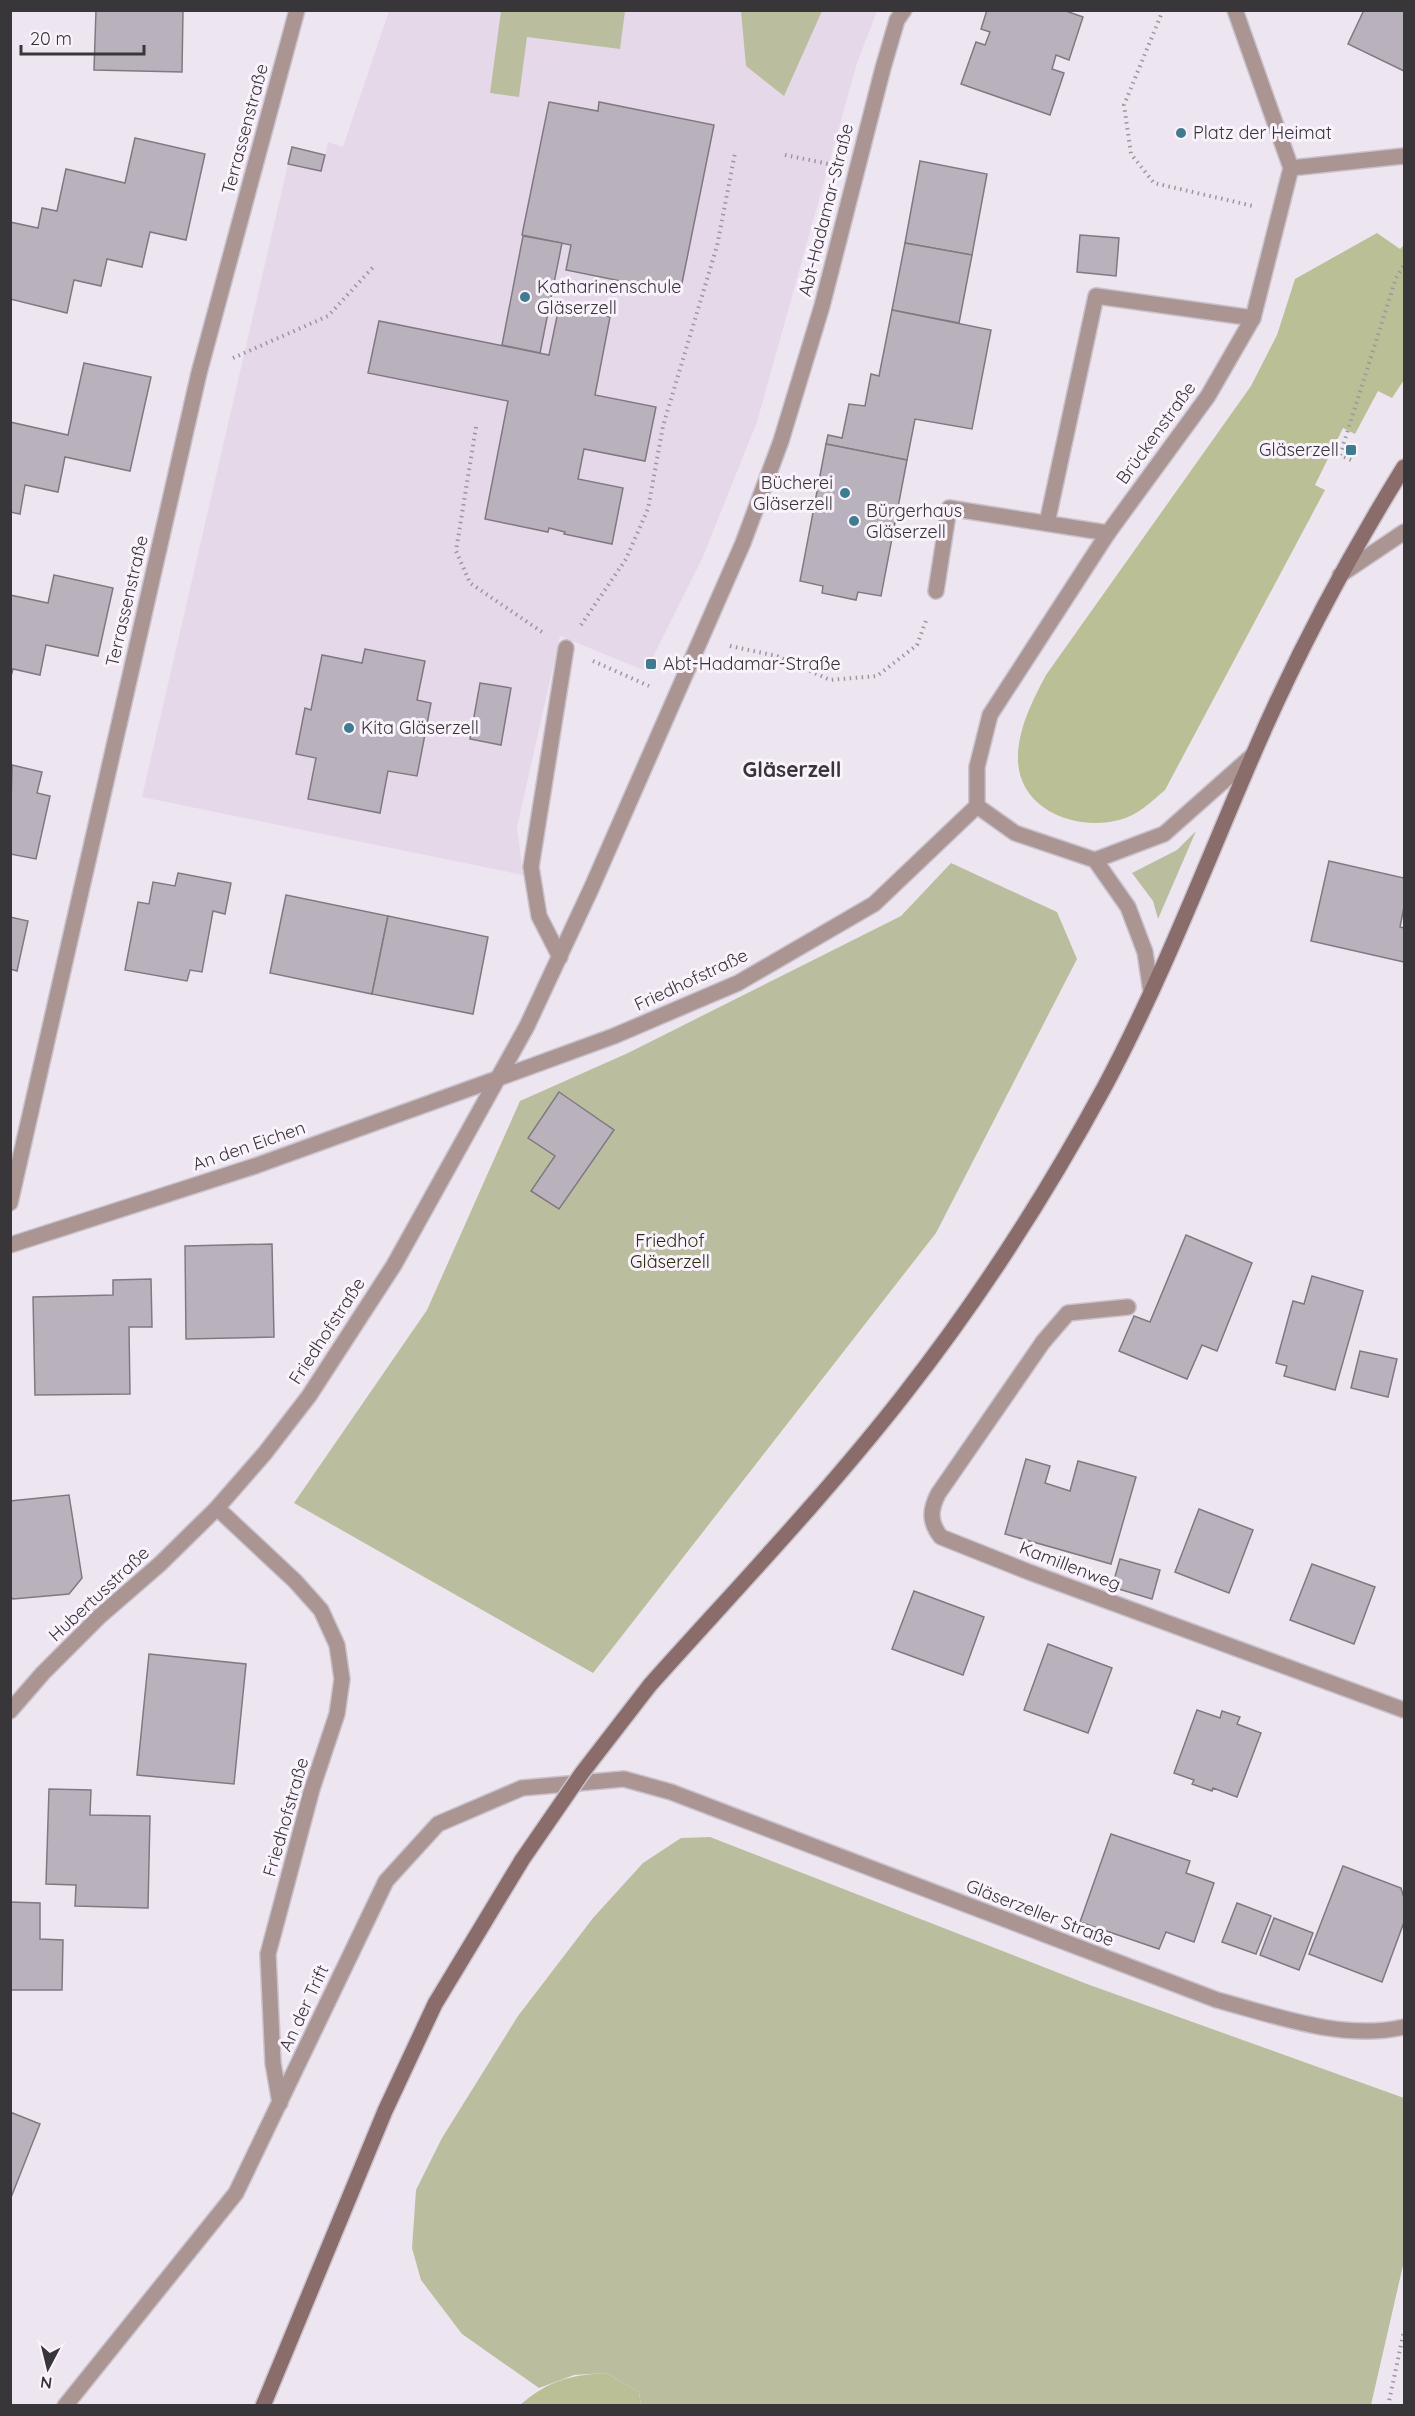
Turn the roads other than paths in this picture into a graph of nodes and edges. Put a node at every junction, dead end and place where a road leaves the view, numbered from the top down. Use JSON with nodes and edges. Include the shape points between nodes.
{"nodes":[{"id":1,"x":297,"y":10,"type":"edge"},
{"id":2,"x":904,"y":10,"type":"edge"},
{"id":3,"x":1235,"y":10,"type":"edge"},
{"id":4,"x":1404,"y":156,"type":"edge"},
{"id":5,"x":1291,"y":168,"type":"junction"},
{"id":6,"x":1253,"y":318,"type":"junction"},
{"id":7,"x":1404,"y":466,"type":"edge"},
{"id":8,"x":1047,"y":523,"type":"junction"},
{"id":9,"x":1404,"y":532,"type":"edge"},
{"id":10,"x":1108,"y":533,"type":"junction"},
{"id":11,"x":1340,"y":575,"type":"junction"},
{"id":12,"x":936,"y":591,"type":"road end"},
{"id":13,"x":566,"y":648,"type":"road end"},
{"id":14,"x":1253,"y":755,"type":"junction"},
{"id":15,"x":977,"y":806,"type":"junction"},
{"id":16,"x":1095,"y":860,"type":"junction"},
{"id":17,"x":560,"y":957,"type":"junction"},
{"id":18,"x":1151,"y":992,"type":"junction"},
{"id":19,"x":499,"y":1078,"type":"junction"},
{"id":20,"x":10,"y":1203,"type":"edge"},
{"id":21,"x":10,"y":1245,"type":"edge"},
{"id":22,"x":1128,"y":1306,"type":"dead end"},
{"id":23,"x":217,"y":1508,"type":"junction"},
{"id":24,"x":1404,"y":1710,"type":"edge"},
{"id":25,"x":10,"y":1711,"type":"edge"},
{"id":26,"x":671,"y":1792,"type":"joint"},
{"id":27,"x":1404,"y":2026,"type":"edge"},
{"id":28,"x":280,"y":2103,"type":"junction"},
{"id":29,"x":65,"y":2406,"type":"edge"},
{"id":30,"x":263,"y":2406,"type":"edge"}],
"edges":[{"from":1,"to":20,"type":"street","name":"Terrassenstraße","via":[[199,373]]},
{"from":2,"to":17,"type":"street","name":"Abt-Hadamar-Straße","via":[[897,20],[883,68],[822,306],[781,441],[743,543]]},
{"from":3,"to":5,"type":"street"},
{"from":4,"to":5,"type":"street"},
{"from":5,"to":6,"type":"street","name":"Brückenstraße"},
{"from":6,"to":8,"type":"street","via":[[1096,296]]},
{"from":6,"to":10,"type":"street","name":"Brückenstraße","via":[[1208,396]]},
{"from":7,"to":11,"type":"main road"},
{"from":8,"to":10,"type":"street"},
{"from":8,"to":12,"type":"street","via":[[949,508]]},
{"from":9,"to":11,"type":"street"},
{"from":10,"to":15,"type":"street","name":"Brückenstraße","via":[[990,715],[977,766]]},
{"from":11,"to":14,"type":"main road"},
{"from":13,"to":17,"type":"street","via":[[531,867],[539,915]]},
{"from":14,"to":16,"type":"street","via":[[1164,834]]},
{"from":14,"to":18,"type":"main road"},
{"from":15,"to":16,"type":"street","via":[[1015,832]]},
{"from":15,"to":19,"type":"street","name":"Friedhofstraße","via":[[874,904],[738,983],[614,1036]]},
{"from":16,"to":18,"type":"street","via":[[1128,906],[1145,952]]},
{"from":17,"to":19,"type":"street","name":"Abt-Hadamar-Straße"},
{"from":18,"to":30,"type":"main road","bridge":true,"via":[[1056,1173],[960,1320],[840,1472],[650,1685],[582,1773],[478,1930],[430,2015],[385,2111]]},
{"from":19,"to":21,"type":"street","name":"An den Eichen","via":[[255,1166]]},
{"from":19,"to":23,"type":"street","name":"Friedhofstraße","via":[[394,1265],[348,1336],[278,1437]]},
{"from":22,"to":24,"type":"street","name":"Kamillenweg","via":[[1068,1313],[1043,1342],[938,1494],[932,1505],[934,1529],[941,1537],[1029,1572]]},
{"from":23,"to":25,"type":"street","name":"Hubertusstraße","via":[[100,1616]]},
{"from":23,"to":28,"type":"street","name":"Friedhofstraße","via":[[321,1610],[337,1645],[342,1679],[337,1714],[312,1789],[268,1954],[273,2063]]},
{"from":26,"to":27,"type":"street","name":"Gläserzeller Straße","via":[[1217,2000],[1300,2022],[1357,2031],[1381,2032]]},
{"from":26,"to":28,"type":"street","name":"An der Trift","via":[[624,1779],[522,1788],[438,1824],[386,1881]]},
{"from":28,"to":29,"type":"street","name":"An der Trift","via":[[236,2193]]}]}
